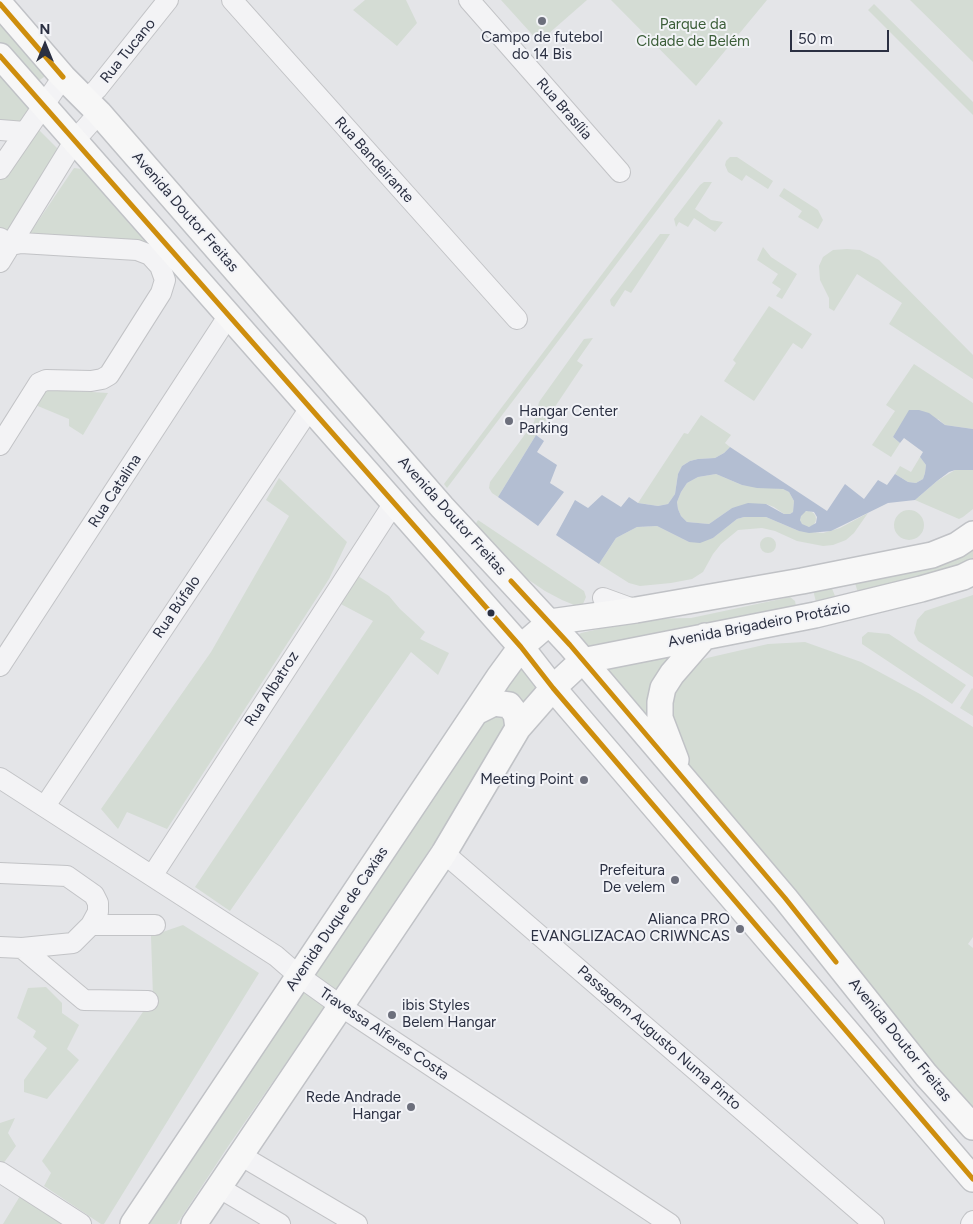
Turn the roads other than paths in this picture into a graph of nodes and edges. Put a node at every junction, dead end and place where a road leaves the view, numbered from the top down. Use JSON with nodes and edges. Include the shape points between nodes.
{"nodes":[{"id":1,"x":168,"y":0,"type":"edge"},
{"id":2,"x":232,"y":0,"type":"edge"},
{"id":3,"x":469,"y":0,"type":"edge"},
{"id":4,"x":0,"y":4,"type":"edge"},
{"id":5,"x":0,"y":56,"type":"edge"},
{"id":6,"x":58,"y":71,"type":"junction"},
{"id":7,"x":36,"y":96,"type":"junction"},
{"id":8,"x":99,"y":114,"type":"junction"},
{"id":9,"x":0,"y":130,"type":"edge"},
{"id":10,"x":25,"y":132,"type":"junction"},
{"id":11,"x":80,"y":146,"type":"junction"},
{"id":12,"x":0,"y":169,"type":"edge"},
{"id":13,"x":620,"y":172,"type":"dead end"},
{"id":14,"x":5,"y":241,"type":"edge"},
{"id":15,"x":0,"y":262,"type":"edge"},
{"id":16,"x":229,"y":315,"type":"junction"},
{"id":17,"x":517,"y":319,"type":"dead end"},
{"id":18,"x":310,"y":408,"type":"junction"},
{"id":19,"x":0,"y":445,"type":"edge"},
{"id":20,"x":394,"y":503,"type":"junction"},
{"id":21,"x":973,"y":534,"type":"edge"},
{"id":22,"x":973,"y":572,"type":"edge"},
{"id":23,"x":833,"y":575,"type":"junction"},
{"id":24,"x":802,"y":581,"type":"junction"},
{"id":25,"x":603,"y":598,"type":"dead end"},
{"id":26,"x":858,"y":605,"type":"junction"},
{"id":27,"x":636,"y":610,"type":"junction"},
{"id":28,"x":815,"y":615,"type":"junction"},
{"id":29,"x":550,"y":622,"type":"junction"},
{"id":30,"x":705,"y":636,"type":"junction"},
{"id":31,"x":521,"y":647,"type":"junction"},
{"id":32,"x":582,"y":660,"type":"junction"},
{"id":33,"x":0,"y":666,"type":"edge"},
{"id":34,"x":553,"y":688,"type":"junction"},
{"id":35,"x":476,"y":712,"type":"junction"},
{"id":36,"x":518,"y":728,"type":"junction"},
{"id":37,"x":0,"y":778,"type":"edge"},
{"id":38,"x":685,"y":781,"type":"junction"},
{"id":39,"x":45,"y":806,"type":"junction"},
{"id":40,"x":444,"y":853,"type":"junction"},
{"id":41,"x":0,"y":873,"type":"edge"},
{"id":42,"x":152,"y":876,"type":"junction"},
{"id":43,"x":91,"y":925,"type":"junction"},
{"id":44,"x":155,"y":925,"type":"dead end"},
{"id":45,"x":0,"y":947,"type":"edge"},
{"id":46,"x":22,"y":948,"type":"junction"},
{"id":47,"x":299,"y":976,"type":"junction"},
{"id":48,"x":148,"y":1001,"type":"dead end"},
{"id":49,"x":342,"y":1007,"type":"junction"},
{"id":50,"x":926,"y":1075,"type":"junction"},
{"id":51,"x":901,"y":1095,"type":"junction"},
{"id":52,"x":973,"y":1127,"type":"edge"},
{"id":53,"x":240,"y":1155,"type":"junction"},
{"id":54,"x":0,"y":1172,"type":"edge"},
{"id":55,"x":973,"y":1179,"type":"edge"},
{"id":56,"x":218,"y":1187,"type":"junction"},
{"id":57,"x":973,"y":1220,"type":"edge"},
{"id":58,"x":81,"y":1224,"type":"edge"},
{"id":59,"x":133,"y":1224,"type":"edge"},
{"id":60,"x":194,"y":1224,"type":"edge"},
{"id":61,"x":280,"y":1224,"type":"edge"},
{"id":62,"x":357,"y":1224,"type":"edge"},
{"id":63,"x":670,"y":1224,"type":"edge"},
{"id":64,"x":874,"y":1224,"type":"edge"},
{"id":65,"x":971,"y":1224,"type":"edge"}],
"edges":[{"from":1,"to":8,"type":"street","name":"Rua Tucano","via":[[97,88]]},
{"from":2,"to":17,"type":"street","name":"Rua Bandeirante"},
{"from":3,"to":13,"type":"street","name":"Rua Brasília"},
{"from":4,"to":6,"type":"main road","name":"Avenida Doutor Freitas"},
{"from":5,"to":7,"type":"main road"},
{"from":6,"to":7,"type":"main road","via":[[39,88]]},
{"from":6,"to":8,"type":"main road","name":"Avenida Doutor Freitas"},
{"from":7,"to":10,"type":"street"},
{"from":7,"to":11,"type":"main road"},
{"from":8,"to":11,"type":"main road","via":[[97,130]]},
{"from":8,"to":29,"type":"main road","name":"Avenida Doutor Freitas","via":[[442,507]]},
{"from":9,"to":10,"type":"street"},
{"from":10,"to":12,"type":"street"},
{"from":11,"to":14,"type":"street"},
{"from":11,"to":16,"type":"main road"},
{"from":14,"to":15,"type":"street"},
{"from":14,"to":19,"type":"street","via":[[137,250],[150,255],[160,266],[165,280],[161,293],[109,375],[91,381],[46,380],[39,383]]},
{"from":16,"to":18,"type":"main road"},
{"from":16,"to":33,"type":"street","name":"Rua Catalina"},
{"from":18,"to":20,"type":"main road"},
{"from":18,"to":39,"type":"street","name":"Rua Búfalo"},
{"from":20,"to":31,"type":"main road"},
{"from":20,"to":42,"type":"street","name":"Rua Albatroz"},
{"from":21,"to":23,"type":"main road","via":[[957,546],[932,555]]},
{"from":22,"to":26,"type":"main road","name":"Avenida Brigadeiro Protázio"},
{"from":23,"to":24,"type":"main road"},
{"from":23,"to":26,"type":"main road"},
{"from":24,"to":27,"type":"main road"},
{"from":24,"to":28,"type":"main road"},
{"from":25,"to":27,"type":"street"},
{"from":26,"to":28,"type":"main road","name":"Avenida Brigadeiro Protázio"},
{"from":27,"to":29,"type":"main road"},
{"from":28,"to":30,"type":"main road","name":"Avenida Brigadeiro Protázio"},
{"from":29,"to":31,"type":"main road","name":"Avenida Duque de Caxias"},
{"from":29,"to":32,"type":"main road","name":"Avenida Doutor Freitas"},
{"from":30,"to":32,"type":"main road","name":"Avenida Brigadeiro Protázio"},
{"from":30,"to":38,"type":"main road","via":[[672,674],[663,688],[660,702],[660,718],[666,737]]},
{"from":31,"to":34,"type":"main road"},
{"from":31,"to":35,"type":"main road","name":"Avenida Duque de Caxias"},
{"from":32,"to":34,"type":"main road"},
{"from":32,"to":38,"type":"main road","name":"Avenida Doutor Freitas"},
{"from":34,"to":36,"type":"main road"},
{"from":34,"to":51,"type":"main road"},
{"from":35,"to":36,"type":"main road","via":[[494,703],[508,705],[516,714]]},
{"from":35,"to":47,"type":"main road","name":"Avenida Duque de Caxias"},
{"from":36,"to":40,"type":"main road"},
{"from":37,"to":39,"type":"street","name":"Travessa Alferes Costa"},
{"from":38,"to":50,"type":"main road","name":"Avenida Doutor Freitas","via":[[785,898]]},
{"from":39,"to":42,"type":"street","name":"Travessa Alferes Costa"},
{"from":40,"to":49,"type":"main road"},
{"from":40,"to":64,"type":"street","name":"Passagem Augusto Numa Pinto"},
{"from":41,"to":43,"type":"street","via":[[67,876],[94,895],[98,903],[98,912]]},
{"from":42,"to":47,"type":"street","name":"Travessa Alferes Costa","via":[[276,956]]},
{"from":43,"to":44,"type":"street"},
{"from":43,"to":46,"type":"street","via":[[73,943]]},
{"from":45,"to":46,"type":"street"},
{"from":46,"to":48,"type":"street","via":[[84,1000]]},
{"from":47,"to":49,"type":"street","name":"Travessa Alferes Costa"},
{"from":47,"to":59,"type":"main road","name":"Avenida Duque de Caxias"},
{"from":49,"to":53,"type":"main road"},
{"from":49,"to":63,"type":"street","name":"Travessa Alferes Costa"},
{"from":50,"to":51,"type":"main road","via":[[920,1090]]},
{"from":50,"to":52,"type":"main road","name":"Avenida Doutor Freitas"},
{"from":51,"to":55,"type":"main road"},
{"from":53,"to":56,"type":"main road"},
{"from":53,"to":62,"type":"street"},
{"from":54,"to":58,"type":"street"},
{"from":56,"to":60,"type":"main road"},
{"from":56,"to":61,"type":"street"},
{"from":57,"to":65,"type":"street"}]}
